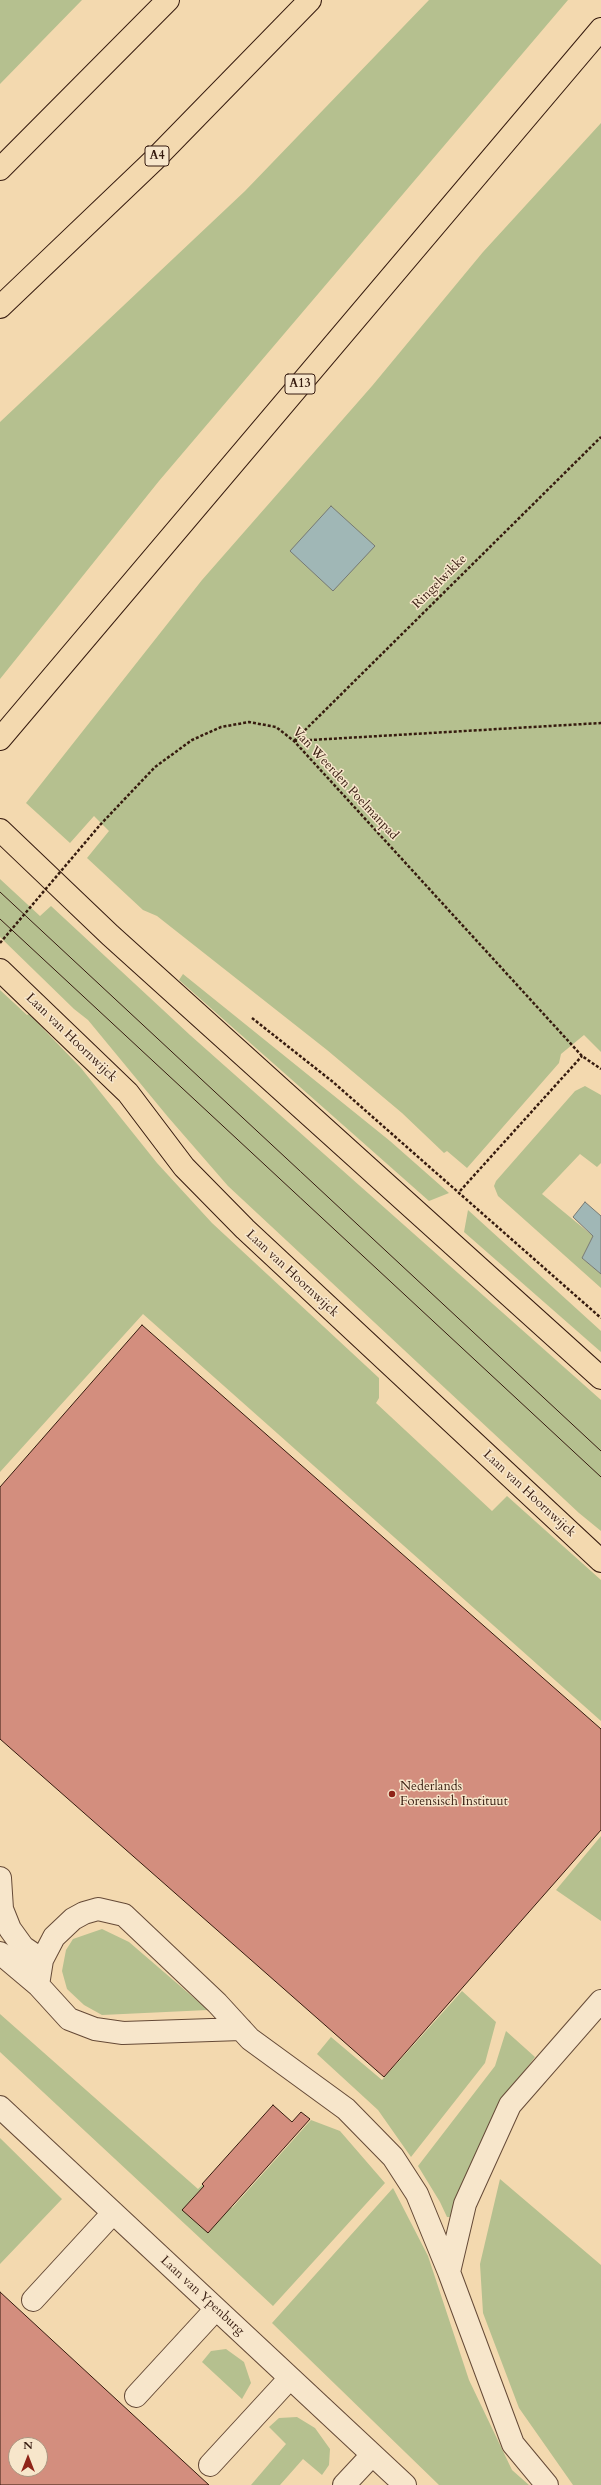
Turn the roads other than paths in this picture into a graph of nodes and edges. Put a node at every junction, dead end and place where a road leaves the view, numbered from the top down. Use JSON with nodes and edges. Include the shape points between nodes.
{"nodes":[{"id":1,"x":168,"y":0,"type":"edge"},
{"id":2,"x":310,"y":0,"type":"edge"},
{"id":3,"x":601,"y":29,"type":"edge"},
{"id":4,"x":0,"y":169,"type":"edge"},
{"id":5,"x":0,"y":307,"type":"edge"},
{"id":6,"x":0,"y":739,"type":"edge"},
{"id":7,"x":0,"y":830,"type":"edge"},
{"id":8,"x":0,"y":970,"type":"edge"},
{"id":9,"x":601,"y":1378,"type":"edge"},
{"id":10,"x":601,"y":1560,"type":"edge"},
{"id":11,"x":0,"y":1878,"type":"edge"},
{"id":12,"x":0,"y":1953,"type":"edge"},
{"id":13,"x":42,"y":1960,"type":"junction"},
{"id":14,"x":38,"y":1985,"type":"junction"},
{"id":15,"x":601,"y":2001,"type":"edge"},
{"id":16,"x":241,"y":2029,"type":"junction"},
{"id":17,"x":0,"y":2107,"type":"edge"},
{"id":18,"x":113,"y":2213,"type":"junction"},
{"id":19,"x":449,"y":2272,"type":"junction"},
{"id":20,"x":33,"y":2300,"type":"dead end"},
{"id":21,"x":216,"y":2309,"type":"junction"},
{"id":22,"x":290,"y":2378,"type":"junction"},
{"id":23,"x":136,"y":2396,"type":"dead end"},
{"id":24,"x":372,"y":2454,"type":"junction"},
{"id":25,"x":210,"y":2465,"type":"dead end"},
{"id":26,"x":344,"y":2485,"type":"edge"},
{"id":27,"x":405,"y":2485,"type":"edge"},
{"id":28,"x":547,"y":2485,"type":"edge"}],
"edges":[{"from":1,"to":4,"type":"main road"},
{"from":2,"to":5,"type":"main road","number":"A4","via":[[153,161]]},
{"from":3,"to":6,"type":"main road","number":"A13"},
{"from":7,"to":9,"type":"main road","via":[[110,935]]},
{"from":8,"to":10,"type":"main road","name":"Laan van Hoornwijck","via":[[128,1093],[184,1167],[245,1229]]},
{"from":11,"to":13,"type":"street","via":[[2,1909],[10,1929],[24,1947]]},
{"from":12,"to":14,"type":"street"},
{"from":13,"to":14,"type":"street"},
{"from":13,"to":16,"type":"street","via":[[54,1937],[73,1919],[98,1910],[117,1913],[134,1923]]},
{"from":14,"to":16,"type":"street","via":[[69,2019],[95,2029],[123,2033]]},
{"from":15,"to":19,"type":"street","via":[[510,2105],[465,2204]]},
{"from":16,"to":19,"type":"street","via":[[250,2039],[346,2109],[393,2157],[417,2194]]},
{"from":17,"to":18,"type":"street","name":"Laan van Ypenburg"},
{"from":18,"to":20,"type":"street"},
{"from":18,"to":21,"type":"street","name":"Laan van Ypenburg"},
{"from":19,"to":28,"type":"street","via":[[513,2444]]},
{"from":21,"to":22,"type":"street","name":"Laan van Ypenburg"},
{"from":21,"to":23,"type":"street"},
{"from":22,"to":24,"type":"street","name":"Laan van Ypenburg"},
{"from":22,"to":25,"type":"street"},
{"from":24,"to":26,"type":"street"},
{"from":24,"to":27,"type":"street","name":"Laan van Ypenburg"}]}
